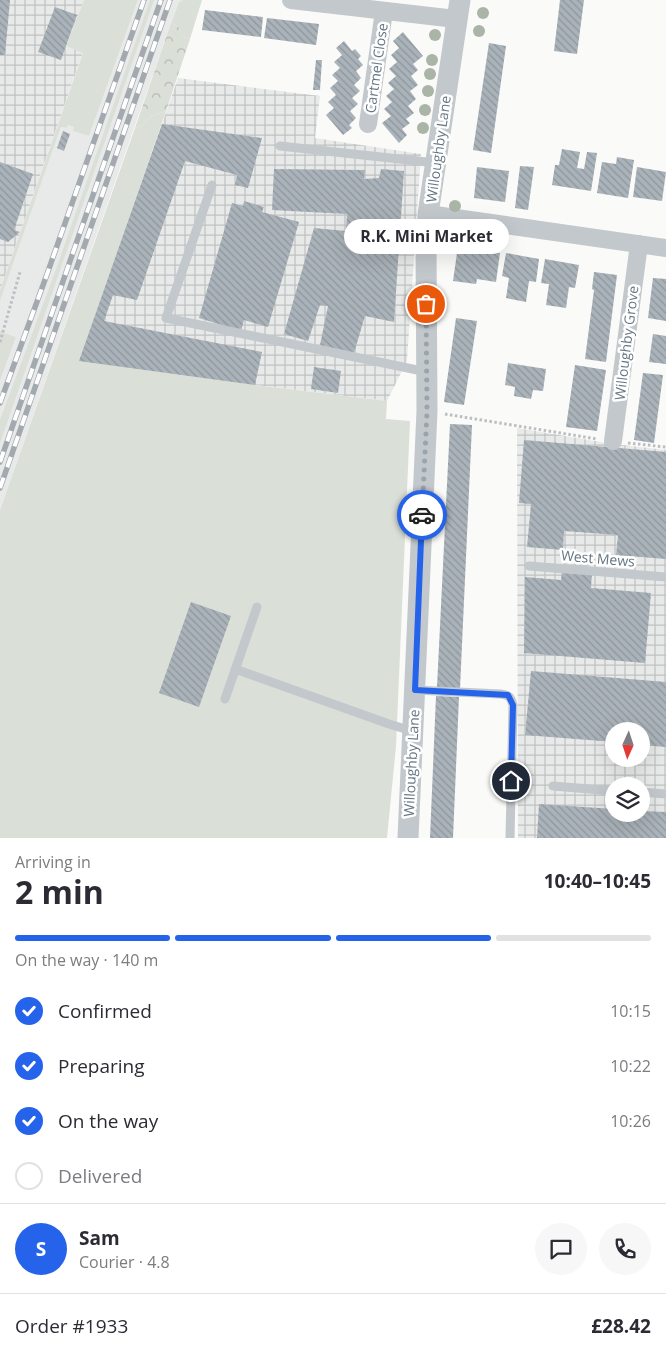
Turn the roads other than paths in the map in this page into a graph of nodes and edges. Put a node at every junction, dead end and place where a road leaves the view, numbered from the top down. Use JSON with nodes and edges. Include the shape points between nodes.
{"nodes":[{"id":1,"x":291,"y":0,"type":"edge"},
{"id":2,"x":329,"y":2,"type":"edge"},
{"id":3,"x":458,"y":10,"type":"edge"},
{"id":4,"x":384,"y":11,"type":"junction"},
{"id":5,"x":368,"y":124,"type":"dead end"},
{"id":6,"x":280,"y":146,"type":"dead end"},
{"id":7,"x":436,"y":164,"type":"junction"},
{"id":8,"x":212,"y":185,"type":"dead end"},
{"id":9,"x":428,"y":214,"type":"junction"},
{"id":10,"x":639,"y":244,"type":"junction"},
{"id":11,"x":666,"y":248,"type":"edge"},
{"id":12,"x":427,"y":372,"type":"junction"},
{"id":13,"x":613,"y":441,"type":"road end"},
{"id":14,"x":529,"y":566,"type":"dead end"},
{"id":15,"x":666,"y":577,"type":"edge"},
{"id":16,"x":257,"y":607,"type":"dead end"},
{"id":17,"x":235,"y":669,"type":"junction"},
{"id":18,"x":415,"y":690,"type":"junction"},
{"id":19,"x":225,"y":699,"type":"dead end"},
{"id":20,"x":413,"y":732,"type":"junction"},
{"id":21,"x":553,"y":786,"type":"dead end"},
{"id":22,"x":605,"y":789,"type":"edge"},
{"id":23,"x":650,"y":793,"type":"edge"},
{"id":24,"x":666,"y":794,"type":"edge"},
{"id":25,"x":408,"y":838,"type":"edge"},
{"id":26,"x":510,"y":838,"type":"edge"}],
"edges":[{"from":1,"to":2,"type":"street"},
{"from":2,"to":4,"type":"street"},
{"from":3,"to":4,"type":"street"},
{"from":3,"to":7,"type":"street","name":"Willoughby Lane"},
{"from":4,"to":5,"type":"street","name":"Cartmel Close"},
{"from":6,"to":7,"type":"lane"},
{"from":7,"to":9,"type":"street","name":"Willoughby Lane"},
{"from":8,"to":12,"type":"lane","via":[[166,318]]},
{"from":9,"to":10,"type":"street"},
{"from":9,"to":12,"type":"street","name":"Willoughby Lane"},
{"from":10,"to":11,"type":"street"},
{"from":10,"to":13,"type":"street","name":"Willoughby Grove"},
{"from":12,"to":18,"type":"street","name":"Willoughby Lane"},
{"from":14,"to":15,"type":"lane","name":"West Mews"},
{"from":16,"to":17,"type":"lane"},
{"from":17,"to":19,"type":"lane"},
{"from":17,"to":20,"type":"lane"},
{"from":18,"to":20,"type":"street","name":"Willoughby Lane"},
{"from":18,"to":26,"type":"lane","via":[[501,694],[512,699]]},
{"from":20,"to":25,"type":"street","name":"Willoughby Lane"},
{"from":21,"to":22,"type":"lane"},
{"from":23,"to":24,"type":"lane"}]}
